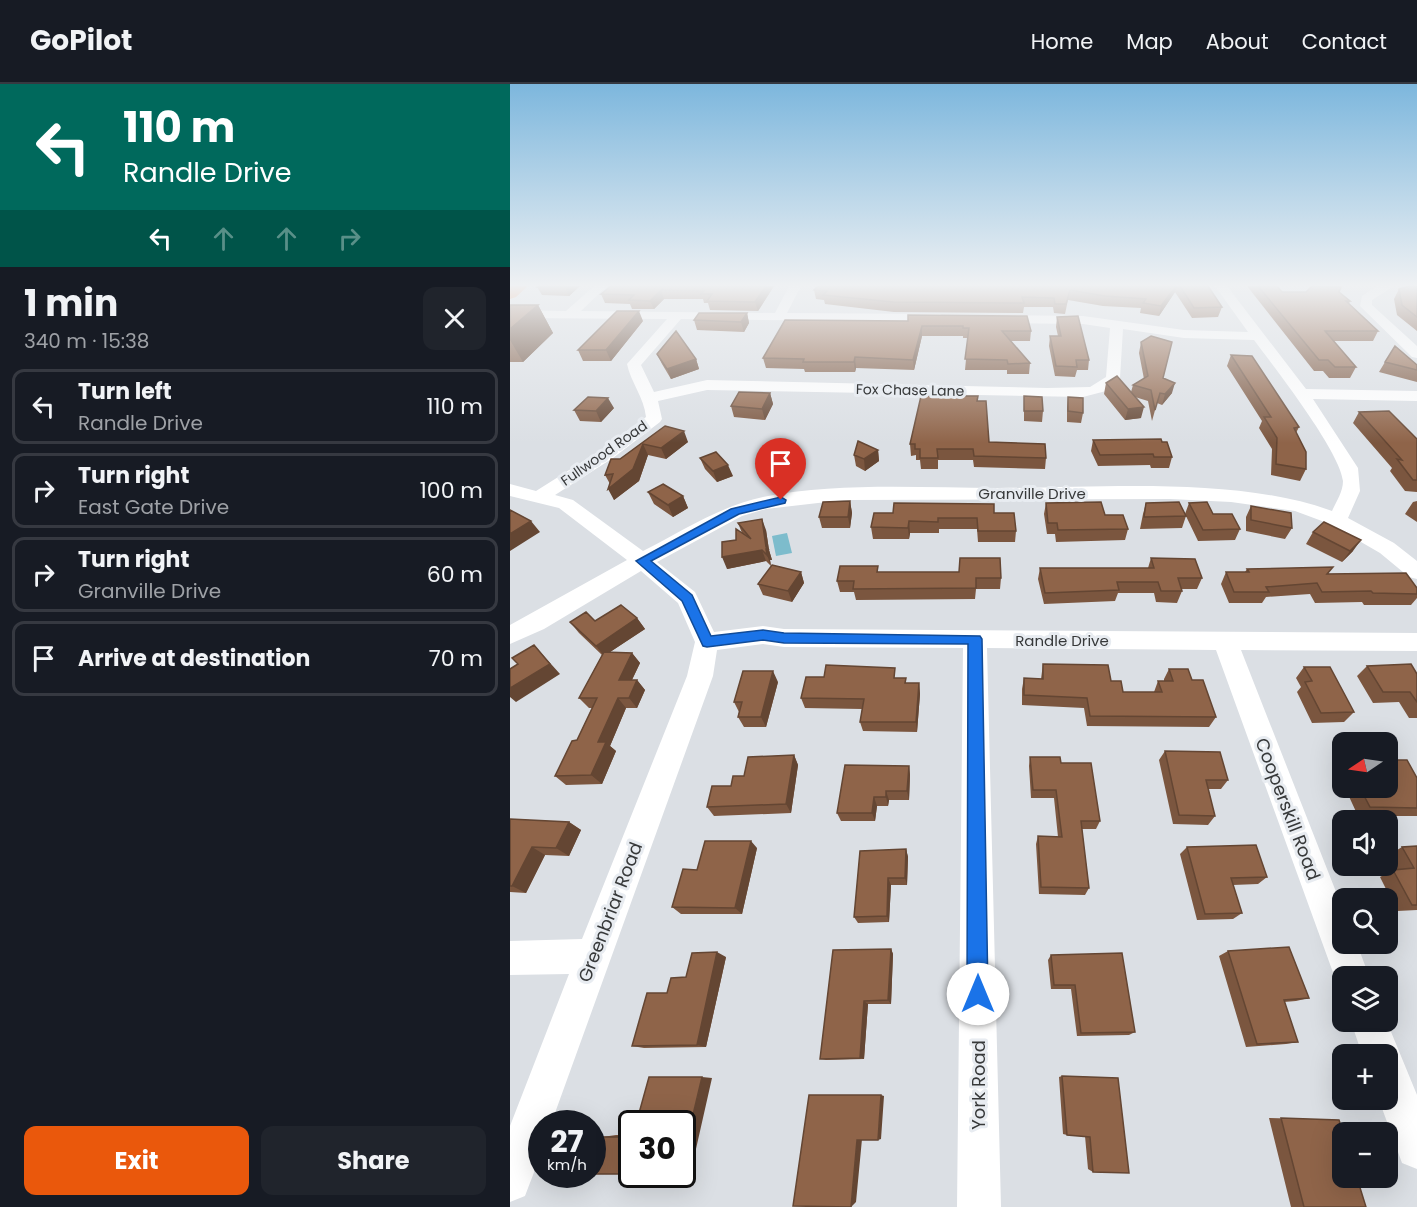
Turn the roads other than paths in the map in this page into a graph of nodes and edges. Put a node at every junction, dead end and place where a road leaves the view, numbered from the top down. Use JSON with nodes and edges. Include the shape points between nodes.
{"nodes":[{"id":1,"x":657,"y":338,"type":"edge"},
{"id":2,"x":1116,"y":338,"type":"edge"},
{"id":3,"x":1260,"y":338,"type":"edge"},
{"id":4,"x":1400,"y":338,"type":"edge"},
{"id":5,"x":1417,"y":354,"type":"edge"},
{"id":6,"x":1301,"y":394,"type":"junction"},
{"id":7,"x":1417,"y":396,"type":"edge"},
{"id":8,"x":649,"y":398,"type":"junction"},
{"id":9,"x":510,"y":490,"type":"edge"},
{"id":10,"x":541,"y":496,"type":"junction"},
{"id":11,"x":1337,"y":520,"type":"junction"},
{"id":12,"x":642,"y":561,"type":"junction"},
{"id":13,"x":1417,"y":572,"type":"edge"},
{"id":14,"x":510,"y":635,"type":"edge"},
{"id":15,"x":975,"y":639,"type":"junction"},
{"id":16,"x":1225,"y":641,"type":"junction"},
{"id":17,"x":707,"y":642,"type":"junction"},
{"id":18,"x":1417,"y":642,"type":"edge"},
{"id":19,"x":593,"y":956,"type":"junction"},
{"id":20,"x":510,"y":958,"type":"edge"},
{"id":21,"x":1348,"y":966,"type":"edge"},
{"id":22,"x":1398,"y":1097,"type":"edge"},
{"id":23,"x":1417,"y":1148,"type":"edge"},
{"id":24,"x":510,"y":1182,"type":"edge"},
{"id":25,"x":979,"y":1207,"type":"edge"}],
"edges":[{"from":1,"to":8,"type":"street","name":"Fullwood Road","via":[[634,364],[635,374]]},
{"from":2,"to":8,"type":"street","name":"Fox Chase Lane","via":[[1113,378],[1100,389],[1047,393],[707,386]]},
{"from":3,"to":6,"type":"street"},
{"from":4,"to":5,"type":"street"},
{"from":6,"to":7,"type":"street"},
{"from":6,"to":11,"type":"street","via":[[1349,468],[1351,491]]},
{"from":8,"to":10,"type":"street","name":"Fullwood Road","via":[[654,404],[654,418]]},
{"from":9,"to":10,"type":"street"},
{"from":10,"to":12,"type":"street","via":[[566,504]]},
{"from":11,"to":12,"type":"street","name":"Granville Drive","via":[[1281,501],[1231,496],[844,494],[764,503],[735,512]]},
{"from":11,"to":13,"type":"street","name":"Granville Drive","via":[[1387,548]]},
{"from":12,"to":14,"type":"street","name":"Granville Drive"},
{"from":12,"to":17,"type":"street","via":[[687,598]]},
{"from":15,"to":16,"type":"street","name":"Randle Drive"},
{"from":15,"to":17,"type":"street","name":"Randle Drive","via":[[763,635]]},
{"from":15,"to":25,"type":"street","name":"York Road"},
{"from":16,"to":18,"type":"street","name":"Randle Drive"},
{"from":16,"to":21,"type":"street","name":"Cooperskill Road"},
{"from":17,"to":19,"type":"street","name":"Greenbriar Road","via":[[700,676]]},
{"from":19,"to":20,"type":"street"},
{"from":19,"to":24,"type":"street","name":"Greenbriar Road"},
{"from":22,"to":23,"type":"street"}]}
